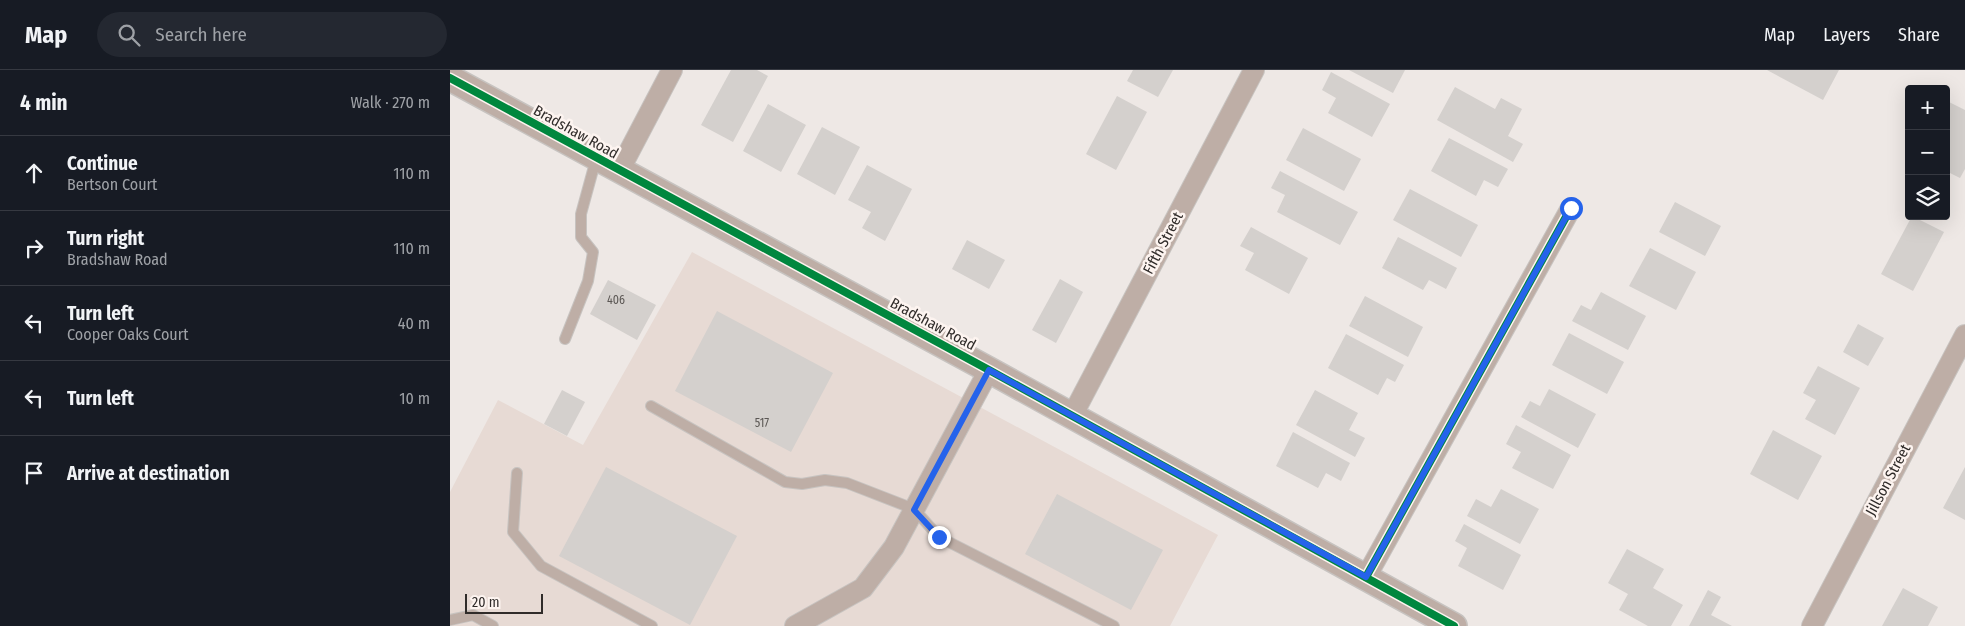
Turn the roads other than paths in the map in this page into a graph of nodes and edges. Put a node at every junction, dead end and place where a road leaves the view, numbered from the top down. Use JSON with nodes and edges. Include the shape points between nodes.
{"nodes":[{"id":1,"x":672,"y":70,"type":"edge"},
{"id":2,"x":1254,"y":70,"type":"edge"},
{"id":3,"x":450,"y":78,"type":"edge"},
{"id":4,"x":596,"y":159,"type":"junction"},
{"id":5,"x":619,"y":171,"type":"junction"},
{"id":6,"x":1571,"y":208,"type":"dead end"},
{"id":7,"x":1965,"y":335,"type":"edge"},
{"id":8,"x":565,"y":339,"type":"dead end"},
{"id":9,"x":989,"y":370,"type":"junction"},
{"id":10,"x":650,"y":406,"type":"dead end"},
{"id":11,"x":1072,"y":416,"type":"junction"},
{"id":12,"x":518,"y":473,"type":"dead end"},
{"id":13,"x":914,"y":510,"type":"junction"},
{"id":14,"x":1366,"y":577,"type":"junction"},
{"id":15,"x":450,"y":620,"type":"edge"},
{"id":16,"x":493,"y":626,"type":"edge"},
{"id":17,"x":652,"y":626,"type":"edge"},
{"id":18,"x":795,"y":626,"type":"edge"},
{"id":19,"x":1114,"y":626,"type":"edge"},
{"id":20,"x":1454,"y":626,"type":"edge"},
{"id":21,"x":1812,"y":626,"type":"edge"}],
"edges":[{"from":1,"to":5,"type":"street"},
{"from":2,"to":11,"type":"street","name":"Fifth Street"},
{"from":3,"to":4,"type":"street","name":"Bradshaw Road"},
{"from":4,"to":5,"type":"street","name":"Bradshaw Road"},
{"from":4,"to":8,"type":"lane","via":[[581,214],[581,237],[593,252],[588,281]]},
{"from":5,"to":9,"type":"street","name":"Bradshaw Road"},
{"from":6,"to":14,"type":"street"},
{"from":7,"to":21,"type":"street","name":"Jillson Street"},
{"from":9,"to":11,"type":"street","name":"Bradshaw Road"},
{"from":9,"to":13,"type":"street"},
{"from":10,"to":13,"type":"lane","via":[[785,482],[802,484],[825,480],[847,483]]},
{"from":11,"to":14,"type":"street","name":"Bradshaw Road"},
{"from":12,"to":17,"type":"lane","via":[[513,532],[541,566]]},
{"from":13,"to":18,"type":"street","via":[[894,547],[863,588]]},
{"from":13,"to":19,"type":"lane","via":[[939,537]]},
{"from":14,"to":20,"type":"street","name":"Bradshaw Road"},
{"from":15,"to":16,"type":"lane","via":[[473,615]]}]}
